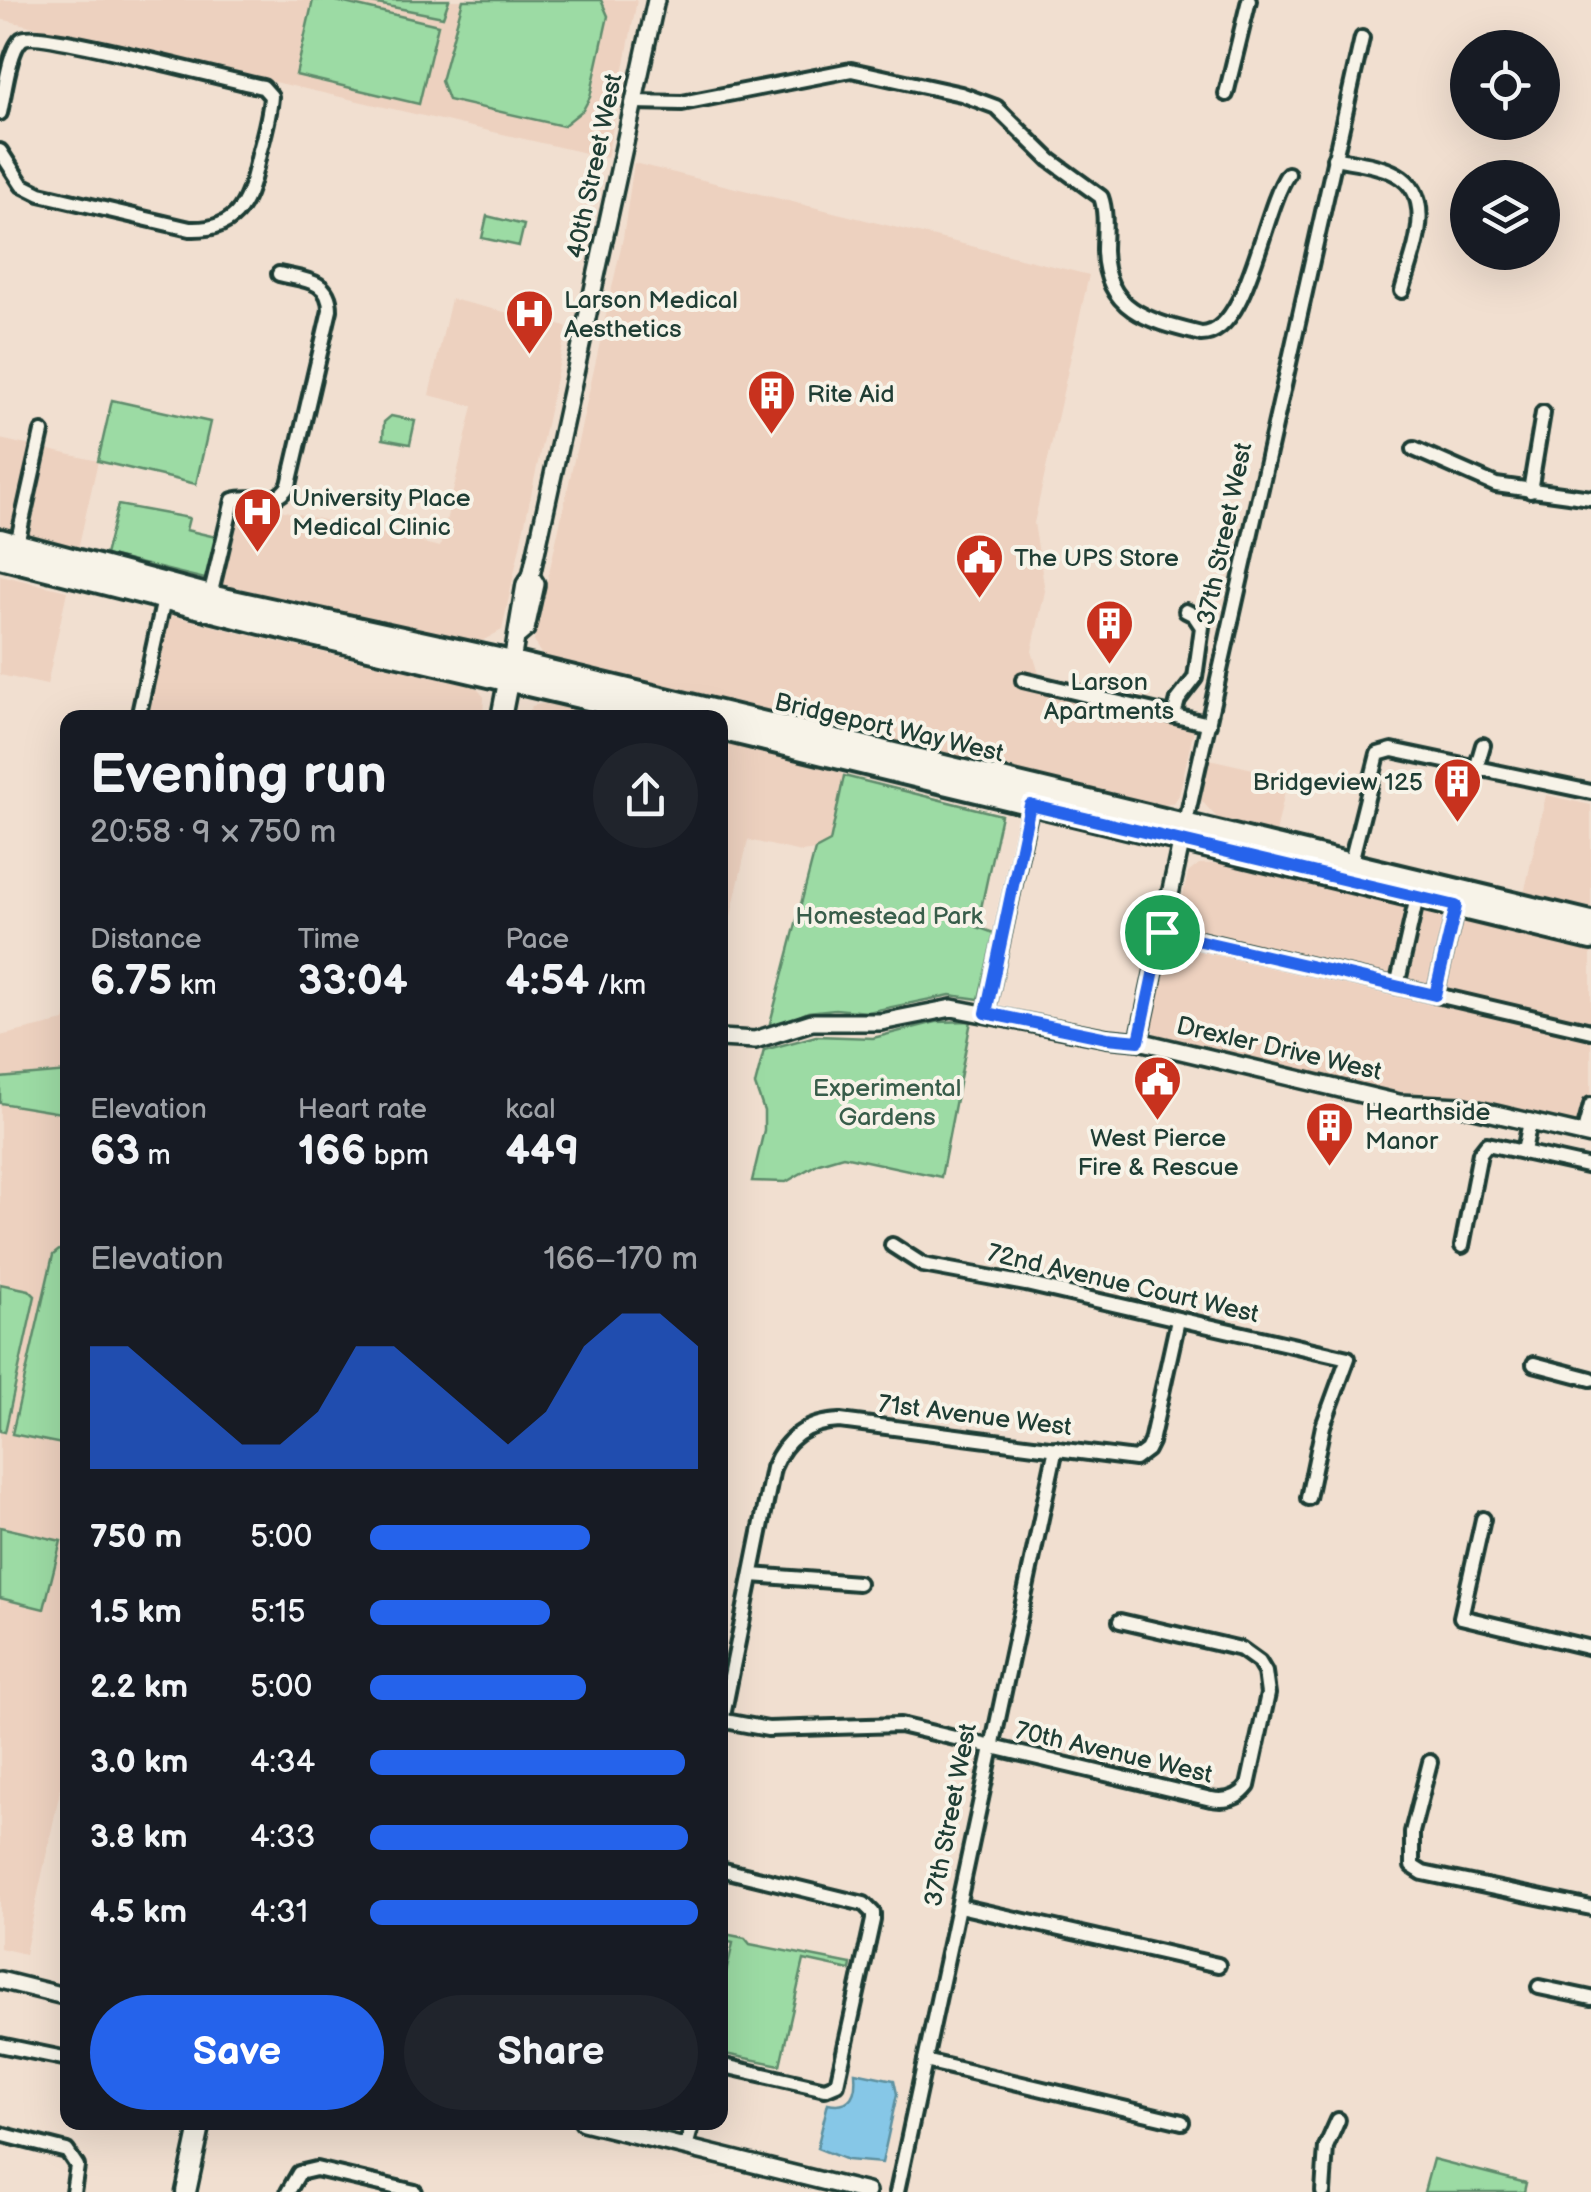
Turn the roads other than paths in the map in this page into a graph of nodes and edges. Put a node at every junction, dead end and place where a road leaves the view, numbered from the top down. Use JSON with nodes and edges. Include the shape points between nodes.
{"nodes":[{"id":1,"x":656,"y":0,"type":"edge"},
{"id":2,"x":1249,"y":0,"type":"edge"},
{"id":3,"x":1362,"y":38,"type":"dead end"},
{"id":4,"x":1226,"y":94,"type":"dead end"},
{"id":5,"x":634,"y":102,"type":"junction"},
{"id":6,"x":0,"y":113,"type":"edge"},
{"id":7,"x":0,"y":151,"type":"edge"},
{"id":8,"x":1334,"y":158,"type":"junction"},
{"id":9,"x":1288,"y":174,"type":"dead end"},
{"id":10,"x":279,"y":274,"type":"dead end"},
{"id":11,"x":1402,"y":291,"type":"dead end"},
{"id":12,"x":1543,"y":413,"type":"dead end"},
{"id":13,"x":42,"y":432,"type":"dead end"},
{"id":14,"x":1414,"y":449,"type":"dead end"},
{"id":15,"x":1530,"y":491,"type":"junction"},
{"id":16,"x":1591,"y":498,"type":"edge"},
{"id":17,"x":5,"y":547,"type":"edge"},
{"id":18,"x":210,"y":596,"type":"junction"},
{"id":19,"x":164,"y":599,"type":"junction"},
{"id":20,"x":1200,"y":638,"type":"dead end"},
{"id":21,"x":511,"y":670,"type":"junction"},
{"id":22,"x":1023,"y":680,"type":"dead end"},
{"id":23,"x":140,"y":710,"type":"edge"},
{"id":24,"x":503,"y":710,"type":"edge"},
{"id":25,"x":644,"y":710,"type":"edge"},
{"id":26,"x":675,"y":710,"type":"edge"},
{"id":27,"x":1174,"y":715,"type":"junction"},
{"id":28,"x":728,"y":723,"type":"edge"},
{"id":29,"x":1209,"y":724,"type":"junction"},
{"id":30,"x":728,"y":732,"type":"edge"},
{"id":31,"x":1482,"y":744,"type":"dead end"},
{"id":32,"x":1476,"y":769,"type":"junction"},
{"id":33,"x":1591,"y":792,"type":"edge"},
{"id":34,"x":1030,"y":805,"type":"junction"},
{"id":35,"x":1183,"y":834,"type":"junction"},
{"id":36,"x":1350,"y":866,"type":"junction"},
{"id":37,"x":1418,"y":898,"type":"junction"},
{"id":38,"x":1456,"y":906,"type":"junction"},
{"id":39,"x":1591,"y":922,"type":"edge"},
{"id":40,"x":1162,"y":932,"type":"junction"},
{"id":41,"x":1591,"y":938,"type":"edge"},
{"id":42,"x":1396,"y":986,"type":"junction"},
{"id":43,"x":1435,"y":995,"type":"junction"},
{"id":44,"x":986,"y":1013,"type":"junction"},
{"id":45,"x":1591,"y":1030,"type":"edge"},
{"id":46,"x":728,"y":1038,"type":"edge"},
{"id":47,"x":1139,"y":1041,"type":"junction"},
{"id":48,"x":1591,"y":1105,"type":"edge"},
{"id":49,"x":1530,"y":1122,"type":"junction"},
{"id":50,"x":1587,"y":1136,"type":"edge"},
{"id":51,"x":1524,"y":1150,"type":"junction"},
{"id":52,"x":1591,"y":1168,"type":"edge"},
{"id":53,"x":892,"y":1246,"type":"dead end"},
{"id":54,"x":1462,"y":1246,"type":"dead end"},
{"id":55,"x":1178,"y":1320,"type":"junction"},
{"id":56,"x":1534,"y":1364,"type":"dead end"},
{"id":57,"x":1591,"y":1378,"type":"edge"},
{"id":58,"x":1056,"y":1448,"type":"junction"},
{"id":59,"x":1308,"y":1498,"type":"dead end"},
{"id":60,"x":1482,"y":1519,"type":"dead end"},
{"id":61,"x":752,"y":1575,"type":"junction"},
{"id":62,"x":858,"y":1583,"type":"dead end"},
{"id":63,"x":1120,"y":1621,"type":"dead end"},
{"id":64,"x":1591,"y":1648,"type":"edge"},
{"id":65,"x":728,"y":1687,"type":"edge"},
{"id":66,"x":728,"y":1721,"type":"edge"},
{"id":67,"x":990,"y":1746,"type":"junction"},
{"id":68,"x":1430,"y":1762,"type":"dead end"},
{"id":69,"x":728,"y":1871,"type":"edge"},
{"id":70,"x":958,"y":1906,"type":"junction"},
{"id":71,"x":1591,"y":1908,"type":"edge"},
{"id":72,"x":1218,"y":1964,"type":"dead end"},
{"id":73,"x":0,"y":1980,"type":"edge"},
{"id":74,"x":1539,"y":1987,"type":"dead end"},
{"id":75,"x":60,"y":1996,"type":"edge"},
{"id":76,"x":1591,"y":1998,"type":"edge"},
{"id":77,"x":0,"y":2045,"type":"edge"},
{"id":78,"x":60,"y":2058,"type":"edge"},
{"id":79,"x":925,"y":2061,"type":"junction"},
{"id":80,"x":728,"y":2068,"type":"edge"},
{"id":81,"x":1338,"y":2120,"type":"dead end"},
{"id":82,"x":1182,"y":2122,"type":"dead end"},
{"id":83,"x":200,"y":2130,"type":"edge"},
{"id":84,"x":616,"y":2130,"type":"edge"},
{"id":85,"x":690,"y":2130,"type":"edge"},
{"id":86,"x":0,"y":2134,"type":"edge"},
{"id":87,"x":686,"y":2147,"type":"junction"},
{"id":88,"x":73,"y":2192,"type":"edge"},
{"id":89,"x":186,"y":2192,"type":"edge"},
{"id":90,"x":288,"y":2192,"type":"edge"},
{"id":91,"x":415,"y":2192,"type":"edge"},
{"id":92,"x":866,"y":2192,"type":"edge"},
{"id":93,"x":897,"y":2192,"type":"edge"},
{"id":94,"x":1322,"y":2192,"type":"edge"}],
"edges":[{"from":1,"to":5,"type":"street","name":"40th Street West"},
{"from":2,"to":4,"type":"street"},
{"from":3,"to":8,"type":"street","name":"37th Street West"},
{"from":5,"to":9,"type":"street","via":[[690,102],[851,70],[985,102],[1101,197],[1113,292],[1144,316],[1200,334],[1216,331],[1241,300]]},
{"from":5,"to":21,"type":"street","name":"40th Street West"},
{"from":6,"to":7,"type":"street","via":[[15,48],[34,36],[263,87],[271,96],[246,201],[234,218],[212,227],[190,229],[32,192]]},
{"from":8,"to":11,"type":"street","via":[[1394,173],[1414,190],[1420,220]]},
{"from":8,"to":29,"type":"street","name":"37th Street West"},
{"from":10,"to":18,"type":"street","via":[[320,284],[330,310],[289,485],[272,500],[233,500]]},
{"from":12,"to":15,"type":"street"},
{"from":13,"to":17,"type":"street"},
{"from":14,"to":15,"type":"street","via":[[1474,478]]},
{"from":15,"to":16,"type":"street"},
{"from":17,"to":18,"type":"main road","name":"Bridgeport Way West"},
{"from":17,"to":19,"type":"main road","name":"Bridgeport Way West"},
{"from":18,"to":21,"type":"main road","name":"Bridgeport Way West"},
{"from":19,"to":21,"type":"main road","name":"Bridgeport Way West"},
{"from":19,"to":23,"type":"street"},
{"from":20,"to":27,"type":"street","via":[[1195,678]]},
{"from":21,"to":24,"type":"main road","name":"40th Street West"},
{"from":21,"to":25,"type":"main road","name":"Bridgeport Way West"},
{"from":21,"to":26,"type":"main road","name":"Bridgeport Way West"},
{"from":22,"to":27,"type":"street"},
{"from":27,"to":29,"type":"street"},
{"from":28,"to":35,"type":"main road","name":"Bridgeport Way West"},
{"from":29,"to":35,"type":"street","name":"37th Street West"},
{"from":30,"to":34,"type":"main road","name":"Bridgeport Way West"},
{"from":31,"to":32,"type":"street"},
{"from":32,"to":33,"type":"street"},
{"from":32,"to":36,"type":"street","via":[[1392,750],[1378,754]]},
{"from":34,"to":35,"type":"main road","name":"Bridgeport Way West"},
{"from":34,"to":44,"type":"street"},
{"from":35,"to":36,"type":"main road","name":"Bridgeport Way West"},
{"from":35,"to":37,"type":"main road","name":"Bridgeport Way West"},
{"from":35,"to":40,"type":"street","name":"37th Street West"},
{"from":36,"to":39,"type":"main road","name":"Bridgeport Way West"},
{"from":37,"to":38,"type":"main road","name":"Bridgeport Way West"},
{"from":37,"to":42,"type":"street"},
{"from":38,"to":41,"type":"main road","name":"Bridgeport Way West"},
{"from":38,"to":43,"type":"street"},
{"from":40,"to":42,"type":"street"},
{"from":40,"to":47,"type":"street","name":"37th Street West"},
{"from":42,"to":43,"type":"street"},
{"from":43,"to":45,"type":"street"},
{"from":44,"to":46,"type":"street","name":"Drexler Drive West","via":[[944,1008],[881,1022],[801,1024],[755,1040]]},
{"from":44,"to":47,"type":"street","name":"Drexler Drive West"},
{"from":47,"to":49,"type":"street","name":"Drexler Drive West","via":[[1399,1103],[1461,1106]]},
{"from":48,"to":50,"type":"street"},
{"from":49,"to":50,"type":"street","name":"Drexler Drive West"},
{"from":49,"to":51,"type":"street"},
{"from":51,"to":52,"type":"street"},
{"from":51,"to":54,"type":"street","via":[[1491,1142],[1482,1148]]},
{"from":53,"to":55,"type":"street","name":"72nd Avenue Court West","via":[[923,1265]]},
{"from":55,"to":58,"type":"street","name":"71st Avenue West","via":[[1147,1450],[1126,1460]]},
{"from":55,"to":59,"type":"street","name":"72nd Avenue Court West","via":[[1348,1358],[1323,1426]]},
{"from":56,"to":57,"type":"street"},
{"from":58,"to":61,"type":"street","name":"71st Avenue West","via":[[840,1421],[810,1426],[777,1458]]},
{"from":58,"to":67,"type":"street","name":"37th Street West"},
{"from":60,"to":64,"type":"street","via":[[1461,1618]]},
{"from":61,"to":62,"type":"street"},
{"from":61,"to":65,"type":"street"},
{"from":63,"to":67,"type":"street","name":"70th Avenue West","via":[[1241,1648],[1259,1662],[1268,1694],[1248,1786],[1228,1800],[1211,1799]]},
{"from":66,"to":67,"type":"street","name":"70th Avenue West","via":[[768,1729],[900,1725]]},
{"from":67,"to":70,"type":"street","name":"37th Street West"},
{"from":68,"to":71,"type":"street","via":[[1412,1832],[1412,1866]]},
{"from":69,"to":80,"type":"street","via":[[864,1904],[874,1920],[837,2084],[825,2088]]},
{"from":70,"to":72,"type":"street"},
{"from":70,"to":79,"type":"street","name":"37th Street West"},
{"from":73,"to":75,"type":"street"},
{"from":74,"to":76,"type":"street"},
{"from":77,"to":78,"type":"street"},
{"from":79,"to":82,"type":"street"},
{"from":79,"to":93,"type":"street","name":"37th Street West"},
{"from":81,"to":94,"type":"street","via":[[1326,2148]]},
{"from":83,"to":89,"type":"main road"},
{"from":84,"to":87,"type":"street"},
{"from":85,"to":87,"type":"street"},
{"from":86,"to":88,"type":"street","via":[[67,2151],[76,2166]]},
{"from":87,"to":92,"type":"street"},
{"from":90,"to":91,"type":"street","via":[[297,2176],[316,2169]]}]}
